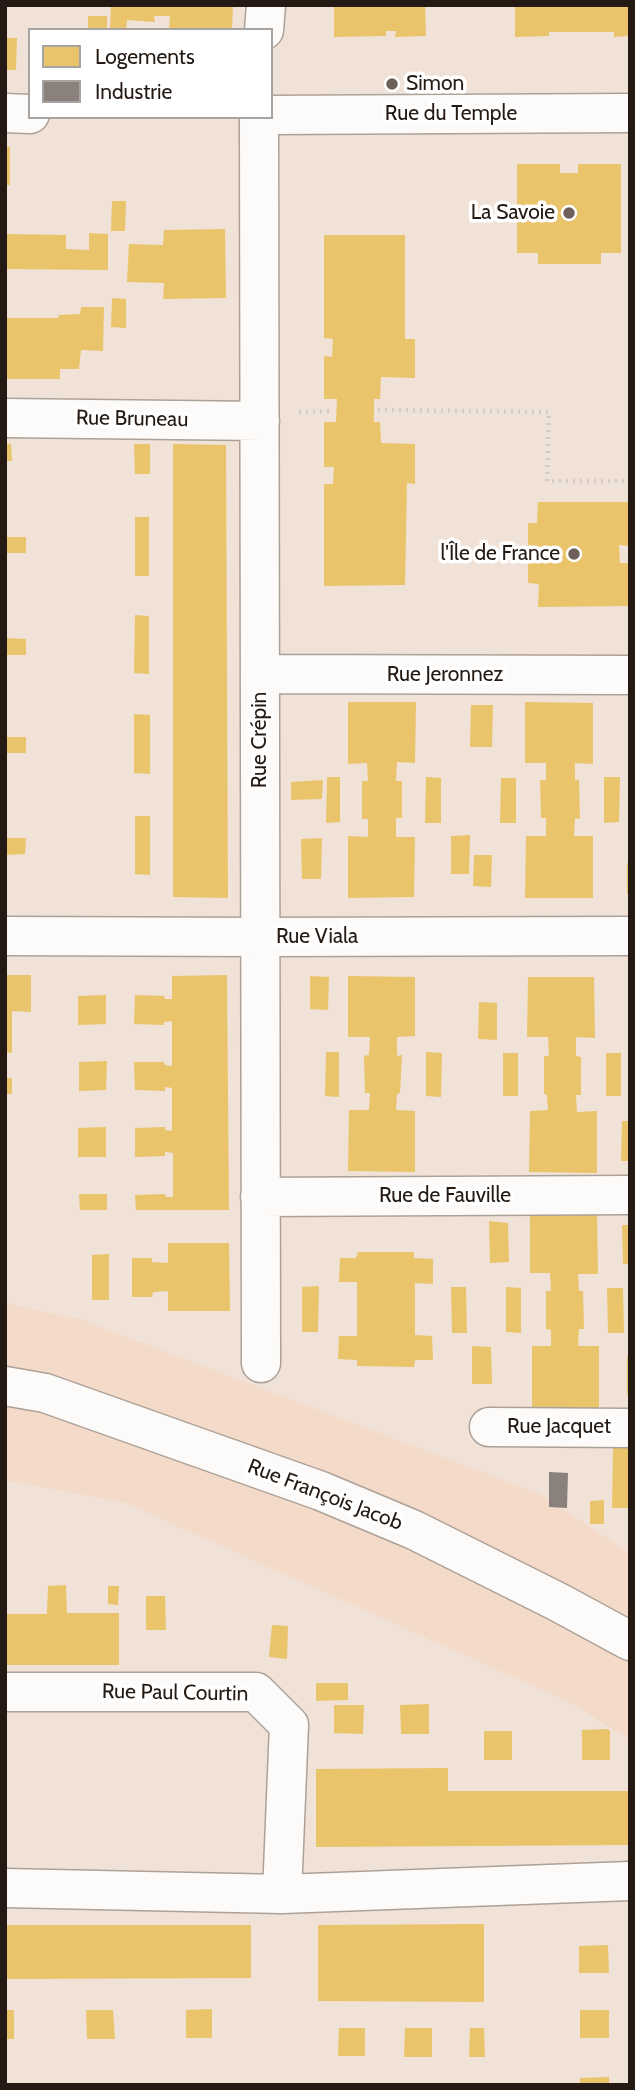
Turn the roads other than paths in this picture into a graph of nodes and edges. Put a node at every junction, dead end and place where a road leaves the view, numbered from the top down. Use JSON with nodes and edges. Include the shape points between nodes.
{"nodes":[{"id":1,"x":266,"y":5,"type":"edge"},
{"id":2,"x":264,"y":28,"type":"edge"},
{"id":3,"x":5,"y":113,"type":"edge"},
{"id":4,"x":630,"y":113,"type":"edge"},
{"id":5,"x":28,"y":114,"type":"edge"},
{"id":6,"x":273,"y":115,"type":"edge"},
{"id":7,"x":259,"y":119,"type":"edge"},
{"id":8,"x":5,"y":418,"type":"edge"},
{"id":9,"x":260,"y":421,"type":"junction"},
{"id":10,"x":260,"y":674,"type":"junction"},
{"id":11,"x":630,"y":675,"type":"edge"},
{"id":12,"x":5,"y":936,"type":"edge"},
{"id":13,"x":630,"y":936,"type":"edge"},
{"id":14,"x":260,"y":937,"type":"junction"},
{"id":15,"x":630,"y":1195,"type":"edge"},
{"id":16,"x":260,"y":1197,"type":"junction"},
{"id":17,"x":261,"y":1363,"type":"dead end"},
{"id":18,"x":5,"y":1386,"type":"edge"},
{"id":19,"x":489,"y":1427,"type":"dead end"},
{"id":20,"x":630,"y":1428,"type":"edge"},
{"id":21,"x":630,"y":1641,"type":"edge"},
{"id":22,"x":5,"y":1692,"type":"edge"},
{"id":23,"x":630,"y":1881,"type":"edge"},
{"id":24,"x":5,"y":1888,"type":"edge"},
{"id":25,"x":282,"y":1894,"type":"junction"}],
"edges":[{"from":1,"to":2,"type":"street"},
{"from":3,"to":5,"type":"street"},
{"from":4,"to":6,"type":"street","name":"Rue du Temple"},
{"from":7,"to":9,"type":"street","name":"Rue Crépin"},
{"from":8,"to":9,"type":"street","name":"Rue Bruneau"},
{"from":9,"to":10,"type":"street","name":"Rue Crépin"},
{"from":10,"to":11,"type":"street","name":"Rue Jeronnez"},
{"from":10,"to":14,"type":"street","name":"Rue Crépin"},
{"from":12,"to":14,"type":"street","name":"Rue Viala"},
{"from":13,"to":14,"type":"street","name":"Rue Viala"},
{"from":14,"to":16,"type":"street","name":"Rue Crépin"},
{"from":15,"to":16,"type":"street","name":"Rue de Fauville"},
{"from":16,"to":17,"type":"street","name":"Rue Crépin"},
{"from":18,"to":21,"type":"street","name":"Rue François Jacob","via":[[45,1393],[332,1496],[414,1530]]},
{"from":19,"to":20,"type":"street","name":"Rue Jacquet"},
{"from":22,"to":25,"type":"street","name":"Rue Paul Courtin","via":[[256,1692],[289,1725]]},
{"from":23,"to":25,"type":"street"},
{"from":24,"to":25,"type":"street"}]}
